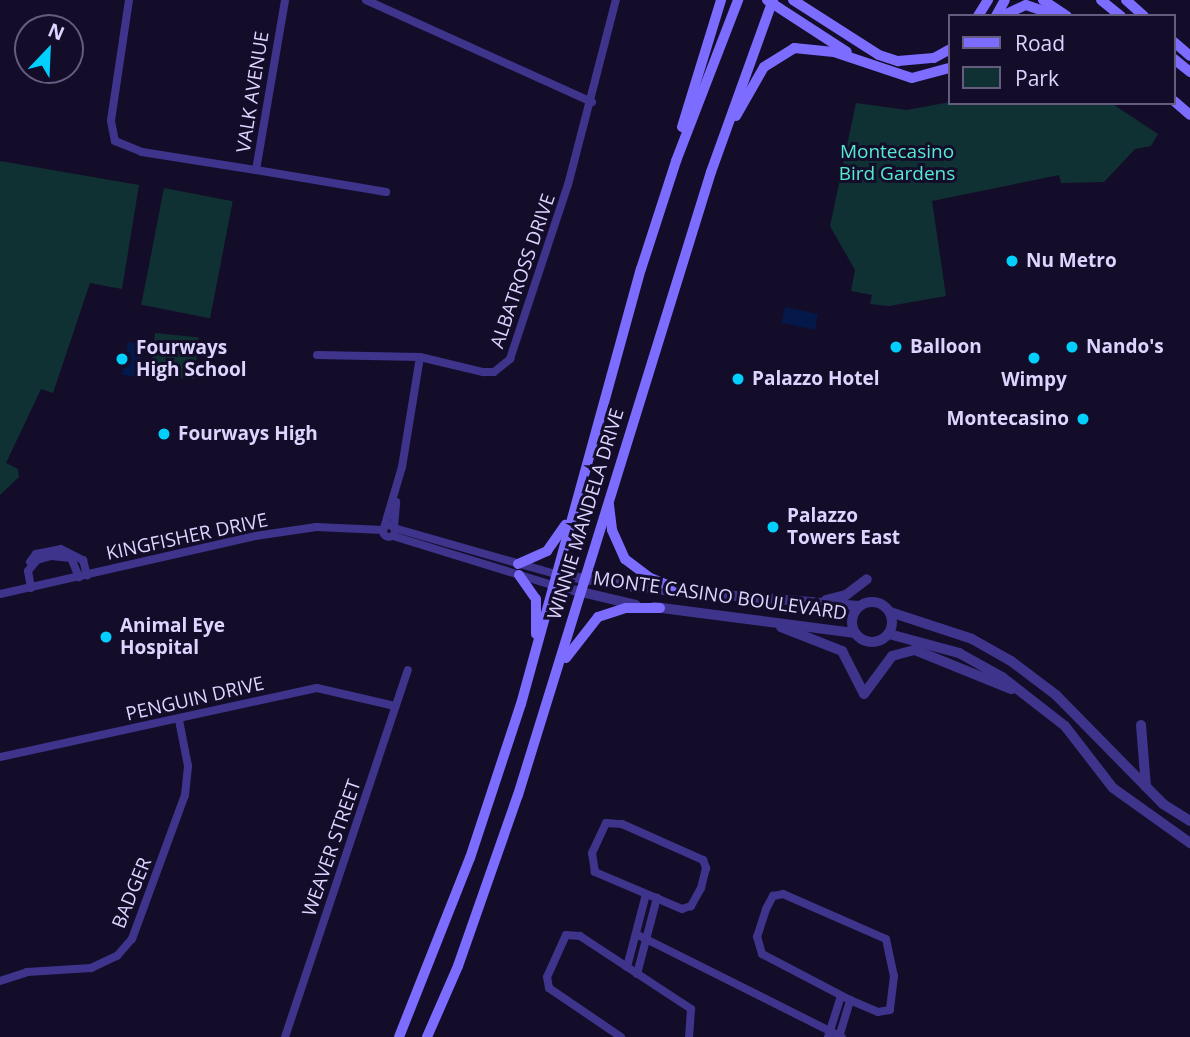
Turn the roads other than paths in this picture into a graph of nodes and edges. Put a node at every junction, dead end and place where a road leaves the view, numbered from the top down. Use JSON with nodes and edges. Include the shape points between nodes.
{"nodes":[{"id":1,"x":130,"y":0,"type":"edge"},
{"id":2,"x":285,"y":0,"type":"edge"},
{"id":3,"x":366,"y":0,"type":"edge"},
{"id":4,"x":615,"y":0,"type":"edge"},
{"id":5,"x":721,"y":0,"type":"edge"},
{"id":6,"x":737,"y":0,"type":"edge"},
{"id":7,"x":793,"y":0,"type":"edge"},
{"id":8,"x":809,"y":0,"type":"edge"},
{"id":9,"x":1043,"y":0,"type":"edge"},
{"id":10,"x":1101,"y":0,"type":"edge"},
{"id":11,"x":1126,"y":0,"type":"edge"},
{"id":12,"x":771,"y":1,"type":"edge"},
{"id":13,"x":1006,"y":14,"type":"edge"},
{"id":14,"x":1052,"y":14,"type":"edge"},
{"id":15,"x":1064,"y":14,"type":"edge"},
{"id":16,"x":1118,"y":14,"type":"edge"},
{"id":17,"x":1142,"y":14,"type":"edge"},
{"id":18,"x":827,"y":23,"type":"junction"},
{"id":19,"x":1176,"y":44,"type":"edge"},
{"id":20,"x":948,"y":50,"type":"edge"},
{"id":21,"x":1190,"y":56,"type":"edge"},
{"id":22,"x":1176,"y":61,"type":"edge"},
{"id":23,"x":864,"y":64,"type":"junction"},
{"id":24,"x":948,"y":69,"type":"edge"},
{"id":25,"x":1190,"y":72,"type":"edge"},
{"id":26,"x":592,"y":102,"type":"junction"},
{"id":27,"x":1176,"y":104,"type":"edge"},
{"id":28,"x":1190,"y":115,"type":"edge"},
{"id":29,"x":676,"y":161,"type":"junction"},
{"id":30,"x":256,"y":170,"type":"junction"},
{"id":31,"x":711,"y":172,"type":"junction"},
{"id":32,"x":386,"y":192,"type":"dead end"},
{"id":33,"x":317,"y":355,"type":"dead end"},
{"id":34,"x":420,"y":357,"type":"junction"},
{"id":35,"x":609,"y":499,"type":"junction"},
{"id":36,"x":575,"y":506,"type":"junction"},
{"id":37,"x":390,"y":530,"type":"junction"},
{"id":38,"x":467,"y":554,"type":"junction"},
{"id":39,"x":498,"y":558,"type":"junction"},
{"id":40,"x":495,"y":569,"type":"junction"},
{"id":41,"x":518,"y":569,"type":"junction"},
{"id":42,"x":83,"y":576,"type":"junction"},
{"id":43,"x":867,"y":579,"type":"dead end"},
{"id":44,"x":554,"y":580,"type":"junction"},
{"id":45,"x":584,"y":580,"type":"junction"},
{"id":46,"x":31,"y":588,"type":"junction"},
{"id":47,"x":679,"y":590,"type":"junction"},
{"id":48,"x":0,"y":594,"type":"edge"},
{"id":49,"x":580,"y":594,"type":"junction"},
{"id":50,"x":805,"y":602,"type":"junction"},
{"id":51,"x":858,"y":606,"type":"junction"},
{"id":52,"x":660,"y":608,"type":"junction"},
{"id":53,"x":890,"y":612,"type":"junction"},
{"id":54,"x":755,"y":619,"type":"junction"},
{"id":55,"x":855,"y":633,"type":"junction"},
{"id":56,"x":889,"y":634,"type":"junction"},
{"id":57,"x":537,"y":647,"type":"junction"},
{"id":58,"x":408,"y":670,"type":"dead end"},
{"id":59,"x":552,"y":689,"type":"junction"},
{"id":60,"x":1028,"y":696,"type":"junction"},
{"id":61,"x":395,"y":706,"type":"junction"},
{"id":62,"x":179,"y":720,"type":"junction"},
{"id":63,"x":1141,"y":725,"type":"dead end"},
{"id":64,"x":0,"y":757,"type":"edge"},
{"id":65,"x":1146,"y":788,"type":"junction"},
{"id":66,"x":1190,"y":821,"type":"edge"},
{"id":67,"x":1190,"y":843,"type":"edge"},
{"id":68,"x":646,"y":894,"type":"junction"},
{"id":69,"x":657,"y":898,"type":"junction"},
{"id":70,"x":636,"y":934,"type":"junction"},
{"id":71,"x":647,"y":938,"type":"junction"},
{"id":72,"x":627,"y":967,"type":"junction"},
{"id":73,"x":637,"y":974,"type":"junction"},
{"id":74,"x":0,"y":981,"type":"edge"},
{"id":75,"x":841,"y":996,"type":"junction"},
{"id":76,"x":850,"y":1000,"type":"junction"},
{"id":77,"x":829,"y":1034,"type":"edge"},
{"id":78,"x":285,"y":1037,"type":"edge"},
{"id":79,"x":399,"y":1037,"type":"edge"},
{"id":80,"x":427,"y":1037,"type":"edge"},
{"id":81,"x":621,"y":1037,"type":"edge"},
{"id":82,"x":689,"y":1037,"type":"edge"},
{"id":83,"x":840,"y":1037,"type":"edge"}],
"edges":[{"from":1,"to":30,"type":"street","name":"VALK AVENUE","via":[[111,121],[115,141],[142,152]]},
{"from":2,"to":30,"type":"street","name":"VALK AVENUE"},
{"from":3,"to":26,"type":"street"},
{"from":4,"to":26,"type":"street","name":"ALBATROSS DRIVE"},
{"from":5,"to":29,"type":"main road","via":[[697,71]]},
{"from":6,"to":29,"type":"main road","name":"WINNIE MANDELA DRIVE"},
{"from":7,"to":18,"type":"main road"},
{"from":8,"to":18,"type":"main road"},
{"from":9,"to":15,"type":"main road"},
{"from":10,"to":16,"type":"main road"},
{"from":11,"to":17,"type":"main road"},
{"from":12,"to":23,"type":"main road"},
{"from":12,"to":31,"type":"main road","name":"WINNIE MANDELA DRIVE"},
{"from":13,"to":14,"type":"main road","via":[[1026,5]]},
{"from":18,"to":20,"type":"main road","via":[[898,61],[934,58]]},
{"from":19,"to":21,"type":"main road"},
{"from":22,"to":25,"type":"main road"},
{"from":23,"to":24,"type":"main road","via":[[912,78]]},
{"from":23,"to":31,"type":"main road","via":[[810,47],[794,48],[772,59],[753,81]]},
{"from":26,"to":34,"type":"street","name":"ALBATROSS DRIVE","via":[[510,359],[494,372],[483,372]]},
{"from":27,"to":28,"type":"main road"},
{"from":29,"to":36,"type":"main road","name":"WINNIE MANDELA DRIVE"},
{"from":30,"to":32,"type":"street"},
{"from":31,"to":35,"type":"main road","name":"WINNIE MANDELA DRIVE"},
{"from":33,"to":34,"type":"street","name":"ALBATROSS DRIVE"},
{"from":34,"to":37,"type":"street"},
{"from":35,"to":45,"type":"main road","name":"WINNIE MANDELA DRIVE"},
{"from":35,"to":47,"type":"main road","via":[[612,530],[625,559],[650,578]]},
{"from":36,"to":41,"type":"main road","via":[[547,551]]},
{"from":36,"to":44,"type":"main road","name":"WINNIE MANDELA DRIVE"},
{"from":37,"to":38,"type":"street","name":"KINGFISHER DRIVE"},
{"from":37,"to":42,"type":"street","name":"KINGFISHER DRIVE","via":[[316,527],[255,536]]},
{"from":38,"to":39,"type":"street","name":"KINGFISHER DRIVE"},
{"from":38,"to":40,"type":"street","name":"KINGFISHER DRIVE"},
{"from":39,"to":40,"type":"street"},
{"from":39,"to":41,"type":"street","name":"KINGFISHER DRIVE"},
{"from":40,"to":41,"type":"street","name":"KINGFISHER DRIVE"},
{"from":41,"to":44,"type":"street","name":"KINGFISHER DRIVE"},
{"from":41,"to":57,"type":"main road","via":[[536,599]]},
{"from":42,"to":46,"type":"street","name":"KINGFISHER DRIVE"},
{"from":42,"to":46,"type":"street","via":[[83,560],[61,549],[36,554],[28,571]]},
{"from":43,"to":50,"type":"street","via":[[837,598]]},
{"from":44,"to":45,"type":"street","name":"MONTE CASINO BOULEVARD"},
{"from":44,"to":49,"type":"street","name":"MONTE CASINO BOULEVARD"},
{"from":44,"to":57,"type":"main road","name":"WINNIE MANDELA DRIVE"},
{"from":45,"to":47,"type":"street","name":"MONTE CASINO BOULEVARD"},
{"from":45,"to":49,"type":"main road","name":"WINNIE MANDELA DRIVE"},
{"from":46,"to":48,"type":"street","name":"KINGFISHER DRIVE"},
{"from":47,"to":50,"type":"street","name":"MONTE CASINO BOULEVARD"},
{"from":49,"to":52,"type":"street","name":"MONTE CASINO BOULEVARD"},
{"from":49,"to":59,"type":"main road","name":"WINNIE MANDELA DRIVE"},
{"from":50,"to":51,"type":"street","name":"MONTE CASINO BOULEVARD"},
{"from":51,"to":53,"type":"street","via":[[873,601]]},
{"from":51,"to":55,"type":"street","via":[[852,617]]},
{"from":52,"to":54,"type":"street","name":"MONTE CASINO BOULEVARD"},
{"from":52,"to":59,"type":"main road","via":[[610,612],[588,624]]},
{"from":53,"to":56,"type":"street"},
{"from":53,"to":65,"type":"street","via":[[972,639],[1011,661],[1056,695]]},
{"from":54,"to":55,"type":"street","name":"MONTE CASINO BOULEVARD"},
{"from":54,"to":60,"type":"street","via":[[827,641],[842,651],[864,694],[892,656],[915,650]]},
{"from":55,"to":56,"type":"street","via":[[873,643]]},
{"from":56,"to":60,"type":"street","via":[[959,653]]},
{"from":57,"to":79,"type":"main road","name":"WINNIE MANDELA DRIVE","via":[[470,858]]},
{"from":58,"to":61,"type":"street","name":"WEAVER STREET"},
{"from":59,"to":80,"type":"main road","name":"WINNIE MANDELA DRIVE","via":[[463,953]]},
{"from":60,"to":67,"type":"street","via":[[1065,726],[1113,788]]},
{"from":61,"to":62,"type":"street","name":"PENGUIN DRIVE","via":[[317,688]]},
{"from":61,"to":78,"type":"street","name":"WEAVER STREET"},
{"from":62,"to":64,"type":"street","name":"PENGUIN DRIVE"},
{"from":62,"to":74,"type":"street","name":"BADGER","via":[[188,766],[185,795],[132,939],[117,956],[92,968],[27,972]]},
{"from":63,"to":65,"type":"street"},
{"from":65,"to":66,"type":"street"},
{"from":68,"to":69,"type":"street"},
{"from":68,"to":69,"type":"street","via":[[598,874],[592,867],[592,853],[606,822],[622,824],[705,862],[701,888],[691,906],[682,909]]},
{"from":68,"to":70,"type":"street"},
{"from":69,"to":71,"type":"street"},
{"from":70,"to":71,"type":"street"},
{"from":70,"to":72,"type":"street"},
{"from":71,"to":73,"type":"street"},
{"from":71,"to":77,"type":"street"},
{"from":72,"to":73,"type":"street"},
{"from":72,"to":81,"type":"street","via":[[580,936],[568,934],[560,941],[547,977],[555,994]]},
{"from":73,"to":82,"type":"street","via":[[691,1009]]},
{"from":75,"to":76,"type":"street"},
{"from":75,"to":76,"type":"street","via":[[762,954],[757,937],[773,896],[792,896],[886,939],[894,976],[893,1006],[878,1012]]},
{"from":75,"to":77,"type":"street"},
{"from":76,"to":83,"type":"street"},
{"from":77,"to":83,"type":"street"}]}
